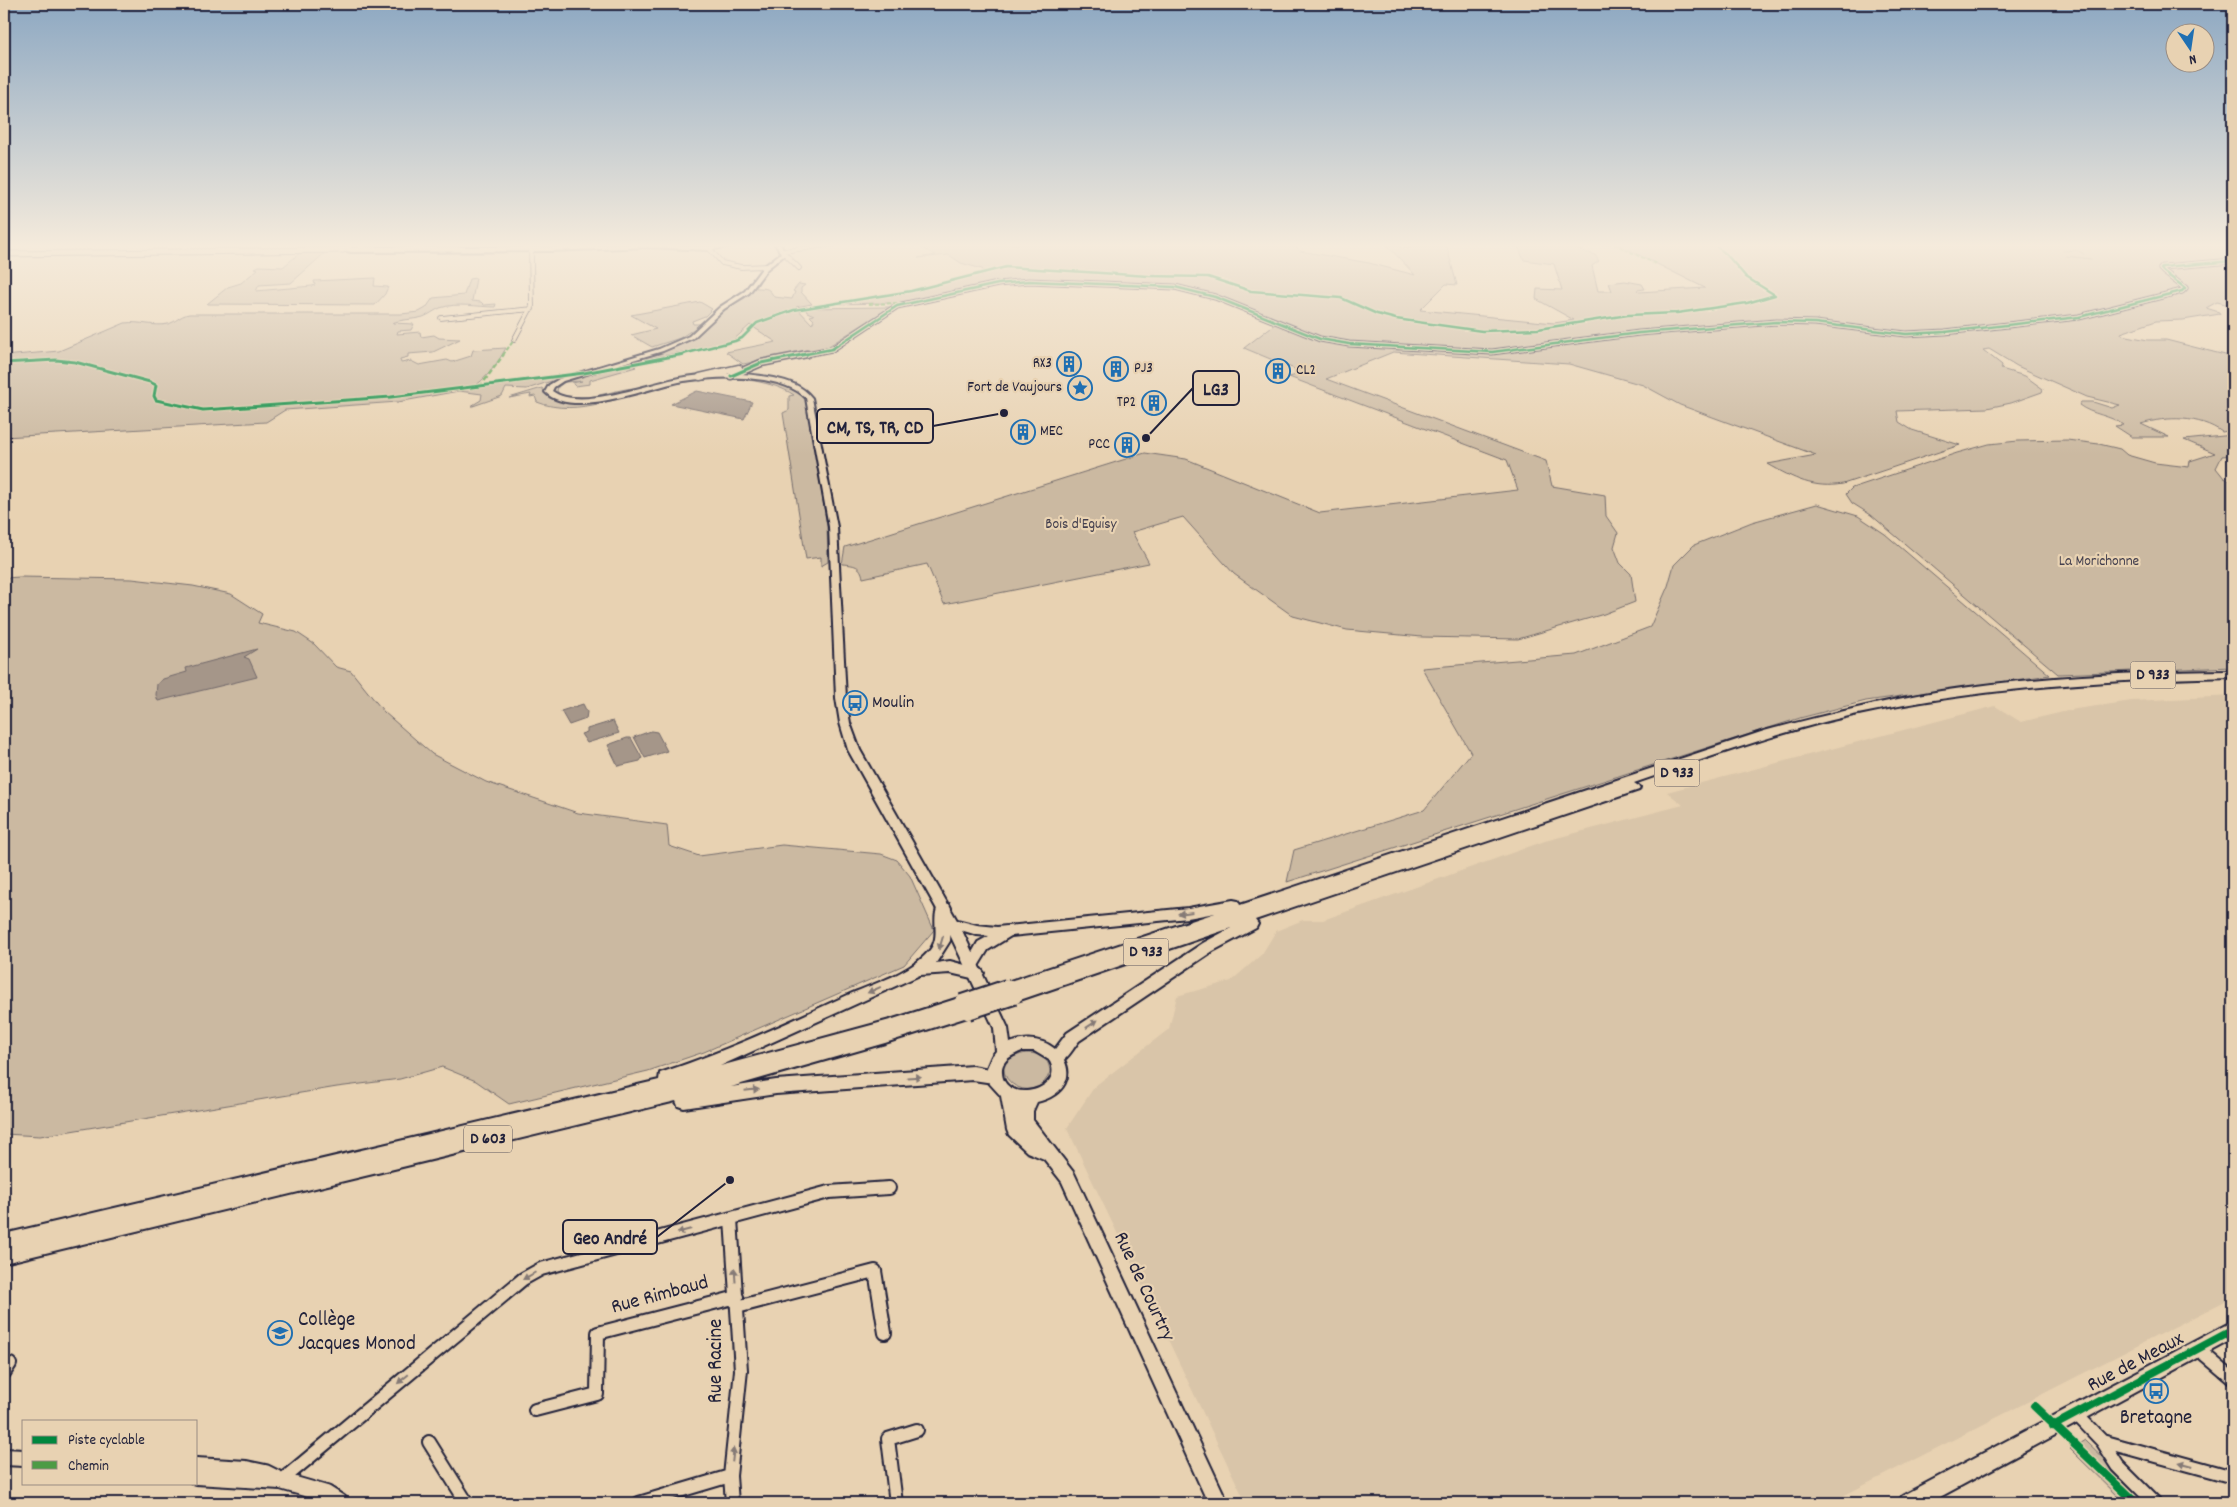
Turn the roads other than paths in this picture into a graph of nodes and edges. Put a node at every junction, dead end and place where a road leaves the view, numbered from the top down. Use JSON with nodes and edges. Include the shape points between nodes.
{"nodes":[{"id":1,"x":478,"y":314,"type":"edge"},
{"id":2,"x":529,"y":314,"type":"edge"},
{"id":3,"x":716,"y":314,"type":"edge"},
{"id":4,"x":885,"y":314,"type":"edge"},
{"id":5,"x":1259,"y":314,"type":"edge"},
{"id":6,"x":2093,"y":314,"type":"edge"},
{"id":7,"x":441,"y":318,"type":"dead end"},
{"id":8,"x":514,"y":340,"type":"dead end"},
{"id":9,"x":747,"y":373,"type":"junction"},
{"id":10,"x":700,"y":377,"type":"junction"},
{"id":11,"x":2233,"y":674,"type":"edge"},
{"id":12,"x":2233,"y":680,"type":"edge"},
{"id":13,"x":2075,"y":682,"type":"junction"},
{"id":14,"x":1302,"y":894,"type":"junction"},
{"id":15,"x":1274,"y":904,"type":"junction"},
{"id":16,"x":944,"y":908,"type":"junction"},
{"id":17,"x":951,"y":922,"type":"junction"},
{"id":18,"x":1012,"y":931,"type":"junction"},
{"id":19,"x":974,"y":969,"type":"junction"},
{"id":20,"x":918,"y":970,"type":"junction"},
{"id":21,"x":1011,"y":992,"type":"joint"},
{"id":22,"x":1001,"y":1028,"type":"junction"},
{"id":23,"x":1022,"y":1045,"type":"junction"},
{"id":24,"x":1004,"y":1052,"type":"junction"},
{"id":25,"x":1057,"y":1058,"type":"junction"},
{"id":26,"x":993,"y":1076,"type":"junction"},
{"id":27,"x":1008,"y":1094,"type":"junction"},
{"id":28,"x":1031,"y":1097,"type":"junction"},
{"id":29,"x":584,"y":1111,"type":"junction"},
{"id":30,"x":1052,"y":1156,"type":"junction"},
{"id":31,"x":889,"y":1188,"type":"dead end"},
{"id":32,"x":731,"y":1219,"type":"junction"},
{"id":33,"x":4,"y":1242,"type":"edge"},
{"id":34,"x":4,"y":1254,"type":"edge"},
{"id":35,"x":737,"y":1302,"type":"junction"},
{"id":36,"x":2233,"y":1330,"type":"edge"},
{"id":37,"x":886,"y":1333,"type":"dead end"},
{"id":38,"x":2198,"y":1349,"type":"junction"},
{"id":39,"x":2233,"y":1379,"type":"edge"},
{"id":40,"x":535,"y":1410,"type":"dead end"},
{"id":41,"x":2076,"y":1414,"type":"junction"},
{"id":42,"x":917,"y":1430,"type":"dead end"},
{"id":43,"x":2102,"y":1441,"type":"junction"},
{"id":44,"x":429,"y":1442,"type":"dead end"},
{"id":45,"x":4,"y":1457,"type":"edge"},
{"id":46,"x":22,"y":1458,"type":"edge"},
{"id":47,"x":198,"y":1466,"type":"edge"},
{"id":48,"x":198,"y":1476,"type":"edge"},
{"id":49,"x":730,"y":1476,"type":"junction"},
{"id":50,"x":2233,"y":1477,"type":"edge"},
{"id":51,"x":281,"y":1481,"type":"junction"},
{"id":52,"x":340,"y":1503,"type":"edge"},
{"id":53,"x":466,"y":1503,"type":"edge"},
{"id":54,"x":639,"y":1503,"type":"edge"},
{"id":55,"x":732,"y":1503,"type":"edge"},
{"id":56,"x":896,"y":1503,"type":"edge"},
{"id":57,"x":1218,"y":1503,"type":"edge"},
{"id":58,"x":1909,"y":1503,"type":"edge"},
{"id":59,"x":2155,"y":1503,"type":"edge"}],
"edges":[{"from":1,"to":7,"type":"street"},
{"from":2,"to":8,"type":"street"},
{"from":3,"to":10,"type":"main road","via":[[700,330],[680,342],[561,380],[549,388],[548,394],[564,400],[587,400]]},
{"from":4,"to":9,"type":"street","via":[[832,349]]},
{"from":5,"to":6,"type":"street","via":[[1320,340],[1508,352],[1639,333],[1776,322],[1919,334]]},
{"from":9,"to":10,"type":"street"},
{"from":9,"to":10,"type":"main road"},
{"from":9,"to":16,"type":"main road","via":[[790,385],[803,392],[810,401],[833,527],[845,723],[854,750]]},
{"from":11,"to":13,"type":"highway","number":"D 933"},
{"from":12,"to":13,"type":"highway","number":"D 933"},
{"from":13,"to":14,"type":"highway","number":"D 933","via":[[1925,704],[1809,730]]},
{"from":14,"to":15,"type":"highway"},
{"from":14,"to":15,"type":"highway"},
{"from":15,"to":18,"type":"highway","one_way":true},
{"from":15,"to":21,"type":"highway","number":"D 933"},
{"from":25,"to":15,"type":"highway","one_way":true,"via":[[1073,1037]]},
{"from":16,"to":17,"type":"main road"},
{"from":16,"to":20,"type":"highway","one_way":true,"via":[[941,917],[944,923],[942,947]]},
{"from":17,"to":18,"type":"highway","via":[[987,932]]},
{"from":17,"to":19,"type":"main road"},
{"from":18,"to":19,"type":"highway","via":[[983,946]]},
{"from":19,"to":20,"type":"highway","via":[[950,966]]},
{"from":19,"to":22,"type":"main road"},
{"from":20,"to":29,"type":"highway","one_way":true,"via":[[703,1066],[615,1090]]},
{"from":21,"to":29,"type":"highway","number":"D 603","bridge":true,"via":[[772,1070]]},
{"from":22,"to":23,"type":"main road"},
{"from":22,"to":24,"type":"main road"},
{"from":23,"to":24,"type":"main road"},
{"from":23,"to":25,"type":"main road","via":[[1038,1045]]},
{"from":24,"to":26,"type":"main road","via":[[994,1063]]},
{"from":25,"to":28,"type":"main road","via":[[1061,1073],[1056,1084]]},
{"from":26,"to":27,"type":"main road"},
{"from":29,"to":26,"type":"highway","one_way":true,"via":[[616,1117],[713,1095],[776,1087],[973,1073]]},
{"from":27,"to":28,"type":"main road"},
{"from":27,"to":30,"type":"main road","via":[[1015,1130],[1034,1147]]},
{"from":28,"to":30,"type":"main road","name":"Rue de Courtry","via":[[1025,1113],[1026,1125]]},
{"from":29,"to":33,"type":"highway","number":"D 603"},
{"from":29,"to":34,"type":"highway","number":"D 603"},
{"from":30,"to":57,"type":"main road","name":"Rue de Courtry","via":[[1068,1178]]},
{"from":31,"to":32,"type":"street","via":[[829,1192]]},
{"from":35,"to":32,"type":"street","name":"Rue Racine","one_way":true},
{"from":32,"to":51,"type":"street","one_way":true,"via":[[541,1269],[523,1279]]},
{"from":35,"to":37,"type":"street","via":[[875,1271]]},
{"from":35,"to":40,"type":"street","name":"Rue Rimbaud","via":[[598,1333],[597,1394]]},
{"from":49,"to":35,"type":"street","name":"Rue Racine","one_way":true,"via":[[741,1370]]},
{"from":36,"to":38,"type":"main road","name":"Rue de Meaux"},
{"from":38,"to":39,"type":"street"},
{"from":38,"to":41,"type":"main road","name":"Rue de Meaux"},
{"from":41,"to":43,"type":"street"},
{"from":41,"to":58,"type":"main road","name":"Rue de Meaux"},
{"from":42,"to":56,"type":"street","via":[[888,1439]]},
{"from":50,"to":43,"type":"street","one_way":true},
{"from":43,"to":59,"type":"street","via":[[2118,1466]]},
{"from":44,"to":53,"type":"street"},
{"from":45,"to":46,"type":"street"},
{"from":47,"to":51,"type":"street","via":[[246,1469],[266,1473]]},
{"from":48,"to":51,"type":"street"},
{"from":49,"to":54,"type":"street"},
{"from":49,"to":55,"type":"street","name":"Rue Racine"},
{"from":51,"to":52,"type":"street","via":[[326,1494]]}]}
